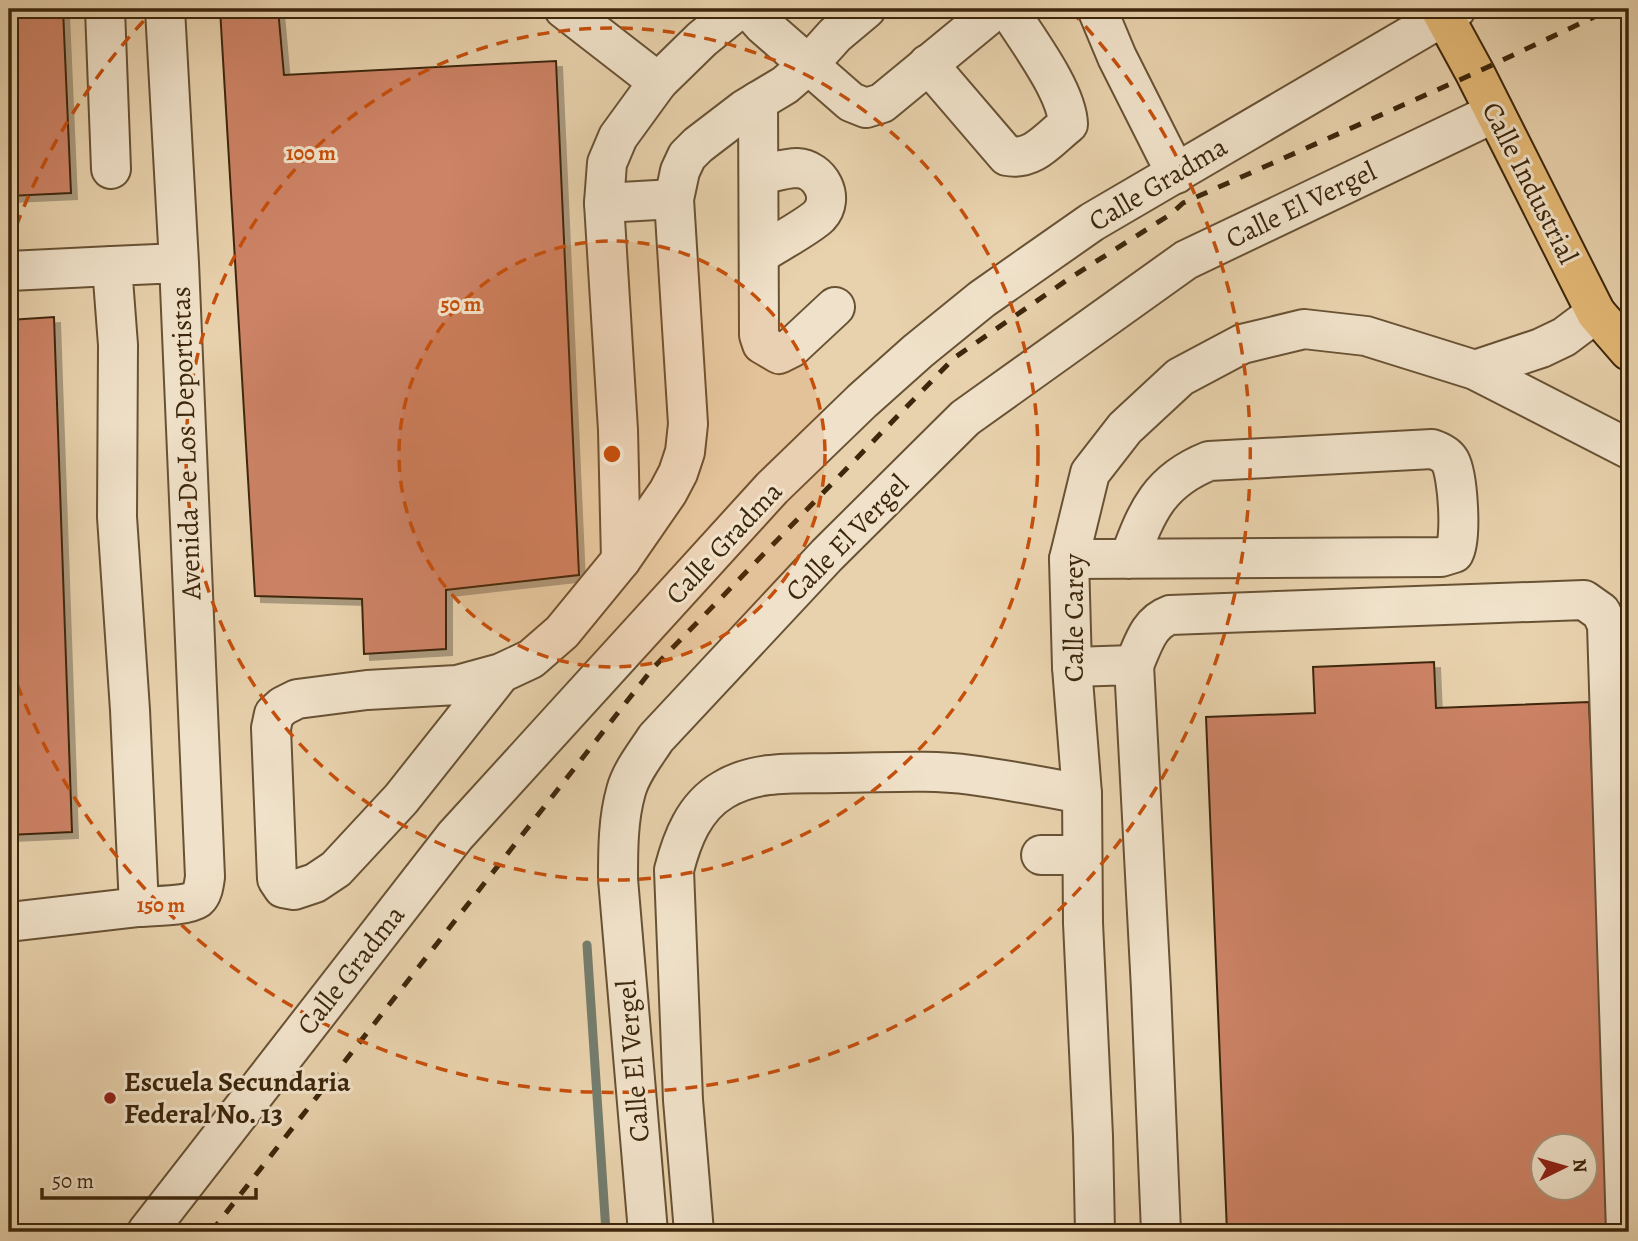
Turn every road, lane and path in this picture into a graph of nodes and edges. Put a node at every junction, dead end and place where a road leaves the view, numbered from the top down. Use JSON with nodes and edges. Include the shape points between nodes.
{"nodes":[{"id":1,"x":105,"y":9,"type":"edge"},
{"id":2,"x":165,"y":9,"type":"edge"},
{"id":3,"x":564,"y":9,"type":"edge"},
{"id":4,"x":739,"y":9,"type":"edge"},
{"id":5,"x":749,"y":9,"type":"edge"},
{"id":6,"x":866,"y":9,"type":"edge"},
{"id":7,"x":996,"y":9,"type":"edge"},
{"id":8,"x":1008,"y":9,"type":"edge"},
{"id":9,"x":1097,"y":9,"type":"edge"},
{"id":10,"x":1447,"y":11,"type":"edge"},
{"id":11,"x":928,"y":64,"type":"junction"},
{"id":12,"x":808,"y":65,"type":"junction"},
{"id":13,"x":658,"y":82,"type":"junction"},
{"id":14,"x":758,"y":101,"type":"junction"},
{"id":15,"x":1494,"y":113,"type":"junction"},
{"id":16,"x":111,"y":169,"type":"dead end"},
{"id":17,"x":1176,"y":174,"type":"junction"},
{"id":18,"x":759,"y":175,"type":"junction"},
{"id":19,"x":674,"y":198,"type":"junction"},
{"id":20,"x":604,"y":203,"type":"junction"},
{"id":21,"x":759,"y":255,"type":"junction"},
{"id":22,"x":178,"y":262,"type":"junction"},
{"id":23,"x":112,"y":265,"type":"junction"},
{"id":24,"x":9,"y":271,"type":"edge"},
{"id":25,"x":835,"y":307,"type":"dead end"},
{"id":26,"x":1596,"y":313,"type":"junction"},
{"id":27,"x":1629,"y":351,"type":"edge"},
{"id":28,"x":1475,"y":370,"type":"junction"},
{"id":29,"x":1623,"y":441,"type":"edge"},
{"id":30,"x":1069,"y":559,"type":"junction"},
{"id":31,"x":1129,"y":559,"type":"junction"},
{"id":32,"x":621,"y":560,"type":"junction"},
{"id":33,"x":1134,"y":665,"type":"junction"},
{"id":34,"x":1072,"y":667,"type":"junction"},
{"id":35,"x":501,"y":673,"type":"junction"},
{"id":36,"x":1082,"y":793,"type":"junction"},
{"id":37,"x":1041,"y":855,"type":"dead end"},
{"id":38,"x":1082,"y":855,"type":"junction"},
{"id":39,"x":139,"y":907,"type":"junction"},
{"id":40,"x":9,"y":922,"type":"edge"},
{"id":41,"x":147,"y":1232,"type":"edge"},
{"id":42,"x":648,"y":1232,"type":"edge"},
{"id":43,"x":694,"y":1232,"type":"edge"},
{"id":44,"x":1095,"y":1232,"type":"edge"},
{"id":45,"x":1161,"y":1232,"type":"edge"},
{"id":46,"x":1626,"y":1232,"type":"edge"}],
"edges":[{"from":1,"to":16,"type":"street"},
{"from":2,"to":22,"type":"street","name":"Avenida De Los Deportistas"},
{"from":3,"to":13,"type":"street"},
{"from":4,"to":13,"type":"street"},
{"from":5,"to":12,"type":"street"},
{"from":6,"to":12,"type":"street"},
{"from":7,"to":11,"type":"street"},
{"from":8,"to":11,"type":"street","via":[[1068,113],[1068,124],[1033,153],[1020,159],[1007,156]]},
{"from":9,"to":17,"type":"street","via":[[1116,57]]},
{"from":10,"to":15,"type":"main road","name":"Calle Industrial"},
{"from":10,"to":17,"type":"street","name":"Calle Gradma"},
{"from":11,"to":12,"type":"street","via":[[882,103],[866,108],[851,102]]},
{"from":12,"to":14,"type":"street"},
{"from":13,"to":20,"type":"street","via":[[618,137],[607,163]]},
{"from":14,"to":18,"type":"street"},
{"from":14,"to":19,"type":"street","via":[[688,156]]},
{"from":15,"to":26,"type":"main road","name":"Calle Industrial"},
{"from":15,"to":42,"type":"street","name":"Calle El Vergel","via":[[1186,260],[965,418],[827,555],[656,738],[626,790],[618,857]]},
{"from":17,"to":41,"type":"street","name":"Calle Gradma","via":[[1092,222],[982,299],[918,351],[772,488],[455,836]]},
{"from":18,"to":21,"type":"street"},
{"from":18,"to":21,"type":"street","via":[[798,168],[820,180],[826,201],[819,215]]},
{"from":19,"to":20,"type":"street"},
{"from":19,"to":32,"type":"street","via":[[688,424],[685,452],[668,492]]},
{"from":20,"to":32,"type":"street"},
{"from":21,"to":25,"type":"street","via":[[759,335],[769,351],[779,354],[790,348]]},
{"from":22,"to":23,"type":"street"},
{"from":22,"to":39,"type":"street","name":"Avenida De Los Deportistas","via":[[205,877],[197,899]]},
{"from":23,"to":24,"type":"street"},
{"from":23,"to":39,"type":"street","via":[[118,345],[117,517]]},
{"from":26,"to":27,"type":"main road","name":"Calle Industrial"},
{"from":26,"to":28,"type":"street","via":[[1541,348]]},
{"from":28,"to":29,"type":"street","name":"Calle Carey"},
{"from":28,"to":30,"type":"street","name":"Calle Carey","via":[[1366,336],[1304,328],[1242,344],[1180,377],[1125,428],[1090,473]]},
{"from":30,"to":31,"type":"street"},
{"from":30,"to":34,"type":"street","name":"Calle Carey"},
{"from":31,"to":31,"type":"street","via":[[1441,557],[1454,553],[1458,545],[1458,503],[1450,461],[1432,449],[1209,461],[1171,482],[1144,520]]},
{"from":32,"to":35,"type":"street","via":[[562,632],[531,659]]},
{"from":33,"to":34,"type":"street"},
{"from":33,"to":45,"type":"street"},
{"from":33,"to":46,"type":"street","via":[[1152,627],[1170,615],[1584,600],[1601,612],[1607,625]]},
{"from":34,"to":36,"type":"street","name":"Calle Carey"},
{"from":35,"to":35,"type":"street","via":[[457,685],[297,699],[274,714],[276,879],[284,888],[294,890],[315,883],[336,869],[401,799]]},
{"from":36,"to":38,"type":"street","name":"Calle Carey"},
{"from":36,"to":43,"type":"street","via":[[925,772],[775,774],[744,780],[701,807],[681,843],[674,870],[683,1100]]},
{"from":37,"to":38,"type":"street"},
{"from":38,"to":44,"type":"street","name":"Calle Carey"},
{"from":39,"to":40,"type":"street"}]}
